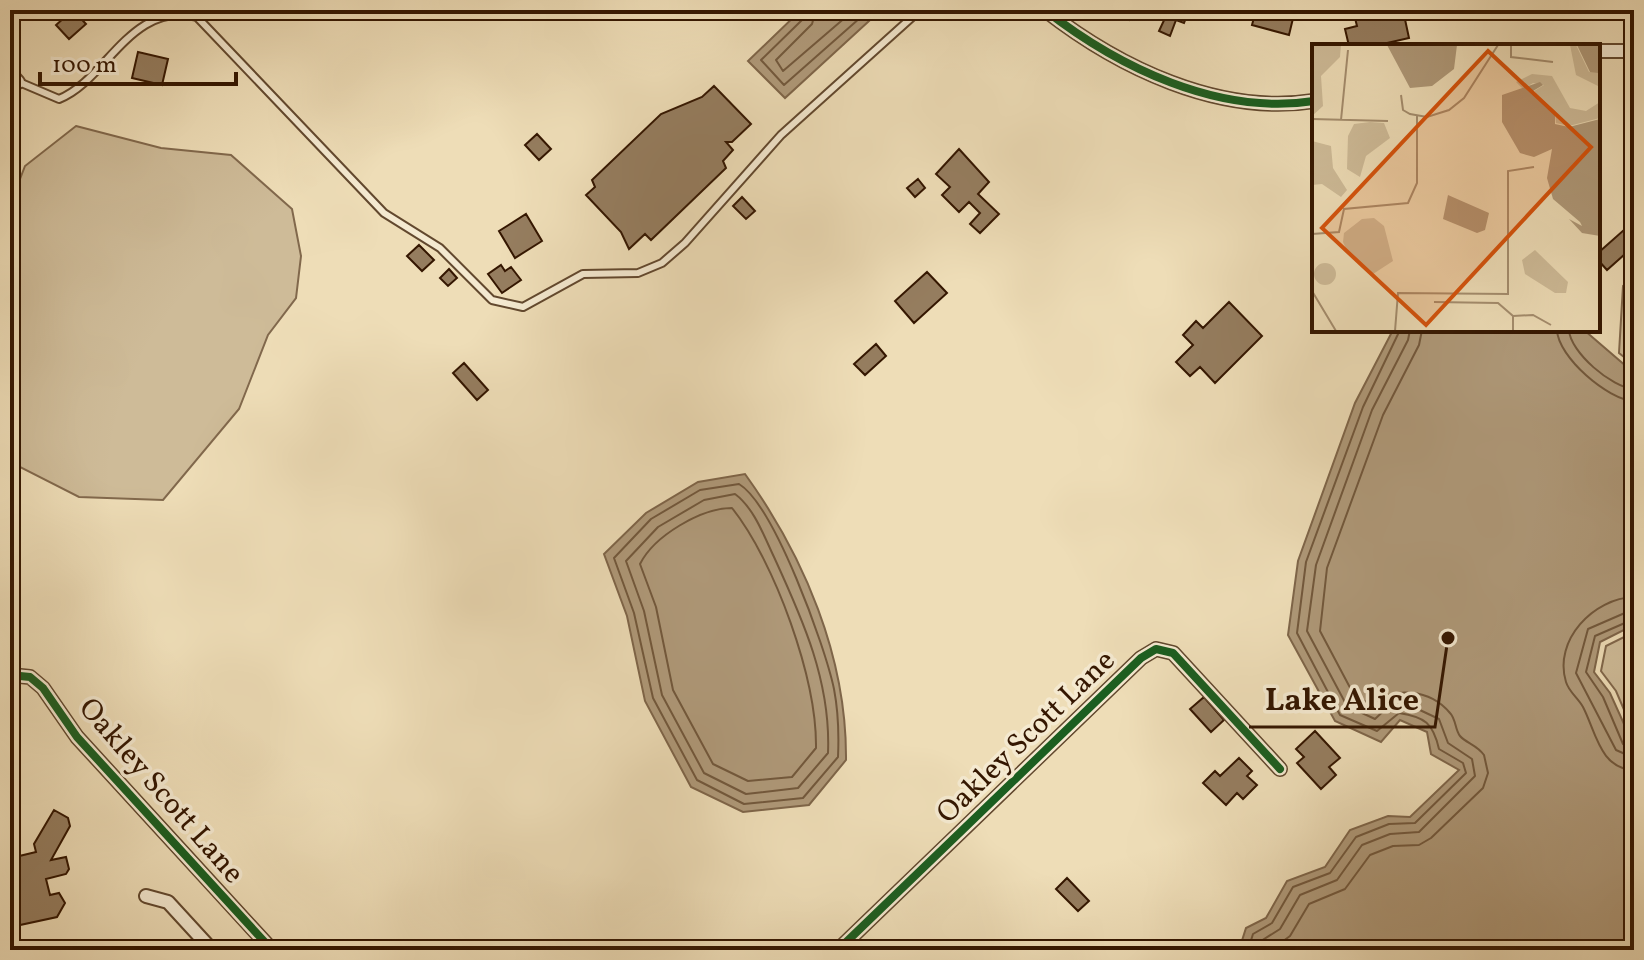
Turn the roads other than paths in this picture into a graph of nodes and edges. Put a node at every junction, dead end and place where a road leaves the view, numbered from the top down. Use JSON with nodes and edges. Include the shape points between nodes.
{"nodes":[{"id":1,"x":920,"y":10,"type":"edge"},
{"id":2,"x":1045,"y":10,"type":"edge"},
{"id":3,"x":1600,"y":51,"type":"edge"},
{"id":4,"x":1634,"y":51,"type":"edge"},
{"id":5,"x":14,"y":78,"type":"edge"},
{"id":6,"x":1312,"y":101,"type":"edge"},
{"id":7,"x":10,"y":675,"type":"edge"},
{"id":8,"x":1280,"y":769,"type":"dead end"},
{"id":9,"x":146,"y":896,"type":"dead end"},
{"id":10,"x":212,"y":950,"type":"edge"},
{"id":11,"x":272,"y":950,"type":"edge"},
{"id":12,"x":838,"y":950,"type":"edge"}],
"edges":[{"from":1,"to":5,"type":"lane","via":[[781,135],[662,263],[638,273],[583,274],[523,307],[492,300],[440,248],[384,213],[197,17],[183,13],[159,18],[108,54],[78,91],[59,99]]},
{"from":2,"to":6,"type":"street","via":[[1087,43],[1173,83],[1240,101]]},
{"from":3,"to":4,"type":"street"},
{"from":7,"to":11,"type":"street","name":"Oakley Scott Lane","via":[[30,677],[43,688],[77,737]]},
{"from":8,"to":12,"type":"street","name":"Oakley Scott Lane","via":[[1173,653],[1156,649]]},
{"from":9,"to":10,"type":"street","via":[[168,902]]}]}
